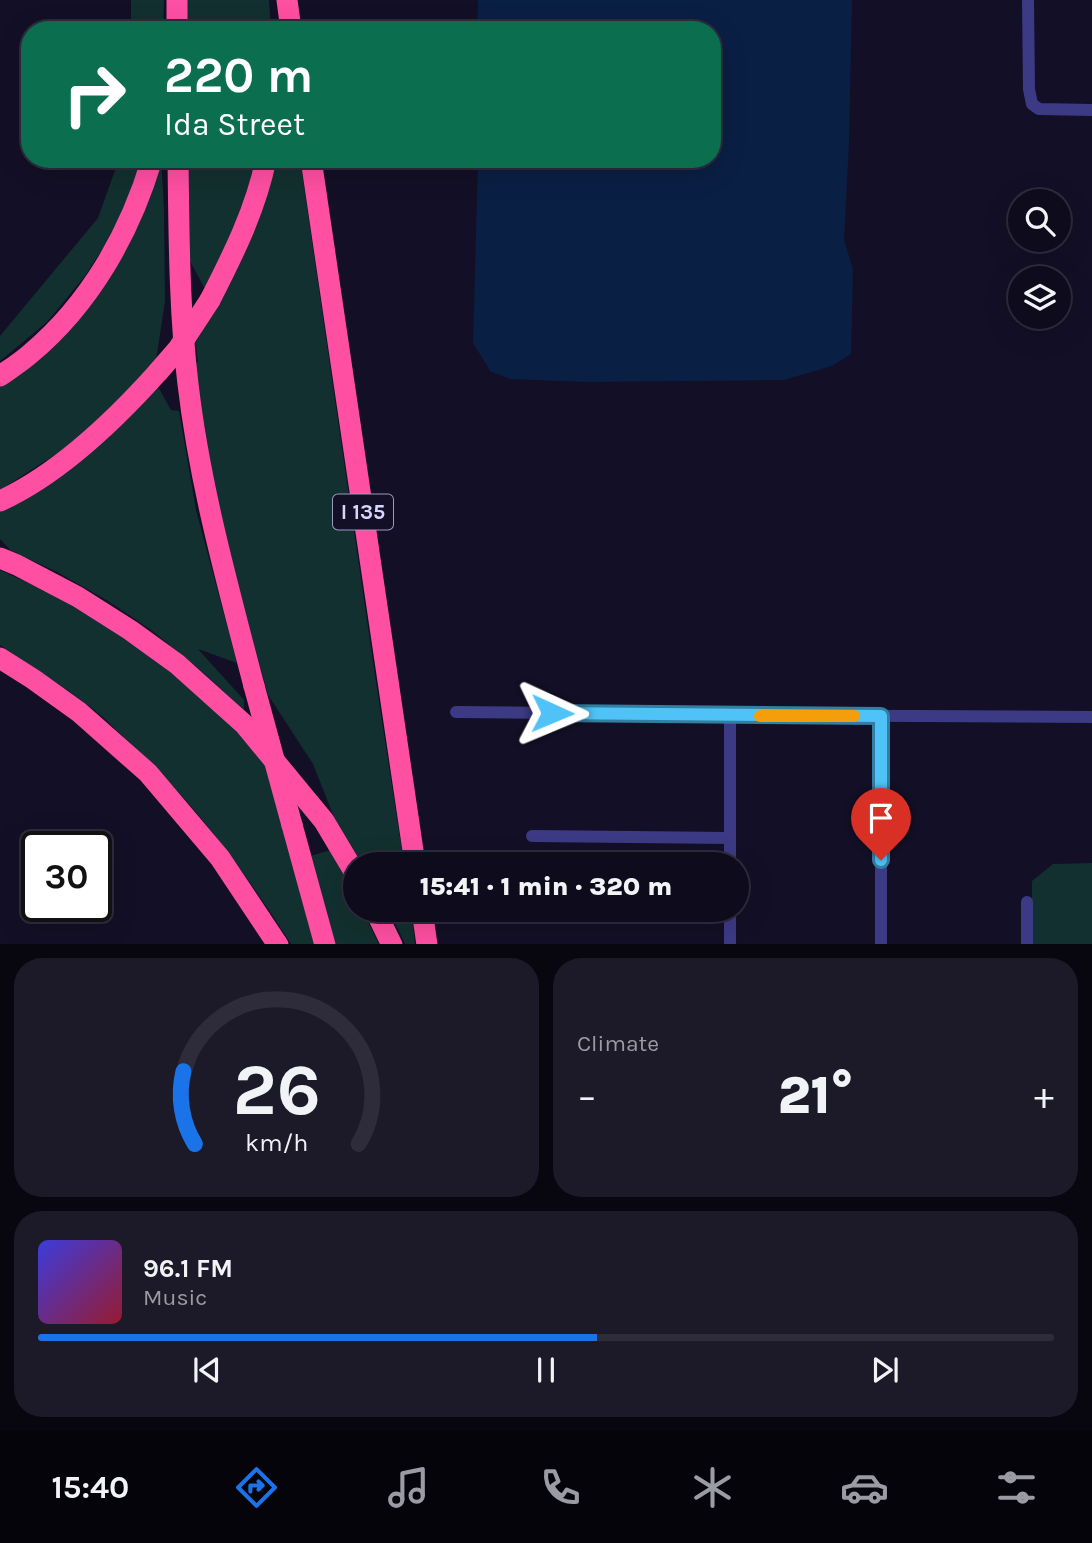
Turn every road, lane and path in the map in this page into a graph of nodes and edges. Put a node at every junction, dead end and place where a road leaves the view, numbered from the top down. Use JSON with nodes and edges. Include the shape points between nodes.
{"nodes":[{"id":1,"x":277,"y":0,"type":"edge"},
{"id":2,"x":287,"y":0,"type":"edge"},
{"id":3,"x":1028,"y":0,"type":"edge"},
{"id":4,"x":177,"y":2,"type":"edge"},
{"id":5,"x":176,"y":21,"type":"edge"},
{"id":6,"x":278,"y":21,"type":"edge"},
{"id":7,"x":290,"y":21,"type":"edge"},
{"id":8,"x":1092,"y":110,"type":"edge"},
{"id":9,"x":149,"y":168,"type":"edge"},
{"id":10,"x":178,"y":168,"type":"edge"},
{"id":11,"x":263,"y":168,"type":"edge"},
{"id":12,"x":312,"y":168,"type":"edge"},
{"id":13,"x":0,"y":376,"type":"edge"},
{"id":14,"x":0,"y":501,"type":"edge"},
{"id":15,"x":0,"y":558,"type":"edge"},
{"id":16,"x":0,"y":658,"type":"edge"},
{"id":17,"x":456,"y":712,"type":"dead end"},
{"id":18,"x":730,"y":715,"type":"junction"},
{"id":19,"x":881,"y":716,"type":"junction"},
{"id":20,"x":1092,"y":717,"type":"edge"},
{"id":21,"x":532,"y":836,"type":"dead end"},
{"id":22,"x":730,"y":838,"type":"junction"},
{"id":23,"x":413,"y":852,"type":"edge"},
{"id":24,"x":730,"y":852,"type":"edge"},
{"id":25,"x":343,"y":853,"type":"edge"},
{"id":26,"x":1027,"y":902,"type":"dead end"},
{"id":27,"x":381,"y":922,"type":"edge"},
{"id":28,"x":424,"y":922,"type":"edge"},
{"id":29,"x":730,"y":922,"type":"edge"},
{"id":30,"x":278,"y":944,"type":"edge"},
{"id":31,"x":325,"y":944,"type":"edge"},
{"id":32,"x":392,"y":944,"type":"edge"},
{"id":33,"x":427,"y":944,"type":"edge"},
{"id":34,"x":730,"y":944,"type":"edge"},
{"id":35,"x":881,"y":944,"type":"edge"},
{"id":36,"x":1027,"y":944,"type":"edge"}],
"edges":[{"from":1,"to":6,"type":"highway"},
{"from":2,"to":7,"type":"highway"},
{"from":3,"to":8,"type":"street","via":[[1032,104],[1039,109]]},
{"from":4,"to":5,"type":"highway"},
{"from":9,"to":13,"type":"highway","via":[[120,242],[96,281],[69,316]]},
{"from":10,"to":31,"type":"highway","bridge":true,"via":[[179,266],[188,383],[207,504]]},
{"from":11,"to":14,"type":"highway","bridge":true,"via":[[236,249],[211,300],[178,349],[114,419],[79,449]]},
{"from":12,"to":23,"type":"highway","number":"I 135"},
{"from":15,"to":25,"type":"highway","via":[[78,597],[177,664],[245,725],[324,821]]},
{"from":16,"to":30,"type":"highway","via":[[79,712],[148,774],[220,858]]},
{"from":17,"to":18,"type":"street"},
{"from":18,"to":19,"type":"street"},
{"from":18,"to":22,"type":"street"},
{"from":19,"to":20,"type":"street"},
{"from":19,"to":35,"type":"street"},
{"from":21,"to":22,"type":"street"},
{"from":22,"to":24,"type":"street"},
{"from":26,"to":36,"type":"street"},
{"from":27,"to":32,"type":"highway"},
{"from":28,"to":33,"type":"highway"},
{"from":29,"to":34,"type":"street"}]}
